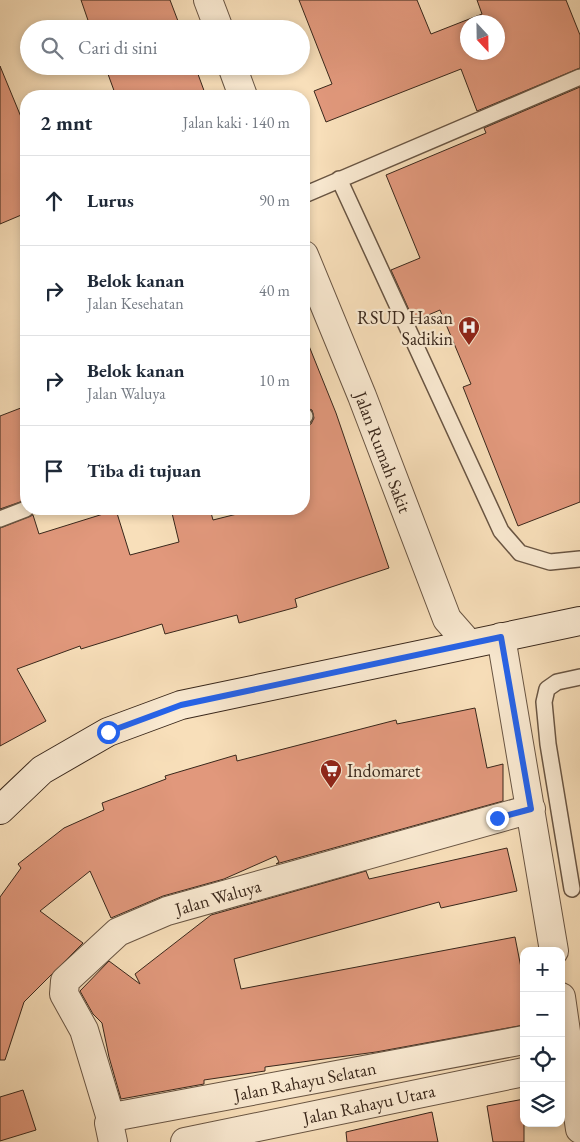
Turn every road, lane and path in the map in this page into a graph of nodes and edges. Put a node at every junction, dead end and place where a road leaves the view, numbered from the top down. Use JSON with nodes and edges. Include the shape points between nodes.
{"nodes":[{"id":1,"x":208,"y":0,"type":"edge"},
{"id":2,"x":216,"y":20,"type":"edge"},
{"id":3,"x":235,"y":75,"type":"edge"},
{"id":4,"x":580,"y":77,"type":"edge"},
{"id":5,"x":241,"y":90,"type":"edge"},
{"id":6,"x":340,"y":179,"type":"junction"},
{"id":7,"x":310,"y":192,"type":"edge"},
{"id":8,"x":310,"y":270,"type":"edge"},
{"id":9,"x":20,"y":511,"type":"edge"},
{"id":10,"x":0,"y":518,"type":"edge"},
{"id":11,"x":580,"y":559,"type":"edge"},
{"id":12,"x":580,"y":621,"type":"edge"},
{"id":13,"x":501,"y":637,"type":"junction"},
{"id":14,"x":469,"y":644,"type":"junction"},
{"id":15,"x":580,"y":677,"type":"edge"},
{"id":16,"x":531,"y":809,"type":"junction"},
{"id":17,"x":0,"y":810,"type":"edge"},
{"id":18,"x":572,"y":889,"type":"dead end"},
{"id":19,"x":553,"y":947,"type":"edge"},
{"id":20,"x":564,"y":1037,"type":"edge"},
{"id":21,"x":520,"y":1041,"type":"edge"},
{"id":22,"x":567,"y":1064,"type":"edge"},
{"id":23,"x":520,"y":1073,"type":"edge"},
{"id":24,"x":580,"y":1129,"type":"edge"},
{"id":25,"x":112,"y":1130,"type":"edge"},
{"id":26,"x":185,"y":1142,"type":"edge"}],
"edges":[{"from":1,"to":2,"type":"street"},
{"from":3,"to":5,"type":"street"},
{"from":4,"to":6,"type":"lane"},
{"from":6,"to":7,"type":"lane"},
{"from":6,"to":11,"type":"lane","via":[[501,532],[520,553],[550,562]]},
{"from":8,"to":14,"type":"street","name":"Jalan Rumah Sakit","via":[[447,619]]},
{"from":9,"to":10,"type":"lane"},
{"from":12,"to":13,"type":"street"},
{"from":13,"to":14,"type":"street"},
{"from":13,"to":16,"type":"street"},
{"from":14,"to":17,"type":"street","via":[[181,705],[108,732],[66,756],[42,770]]},
{"from":15,"to":18,"type":"lane","via":[[557,682],[547,689],[544,702]]},
{"from":16,"to":19,"type":"street"},
{"from":16,"to":25,"type":"street","name":"Jalan Waluya","via":[[167,911],[118,932],[65,981],[64,994],[84,1030]]},
{"from":20,"to":22,"type":"street"},
{"from":21,"to":25,"type":"street","name":"Jalan Rahayu Selatan"},
{"from":22,"to":24,"type":"street"},
{"from":23,"to":26,"type":"street","name":"Jalan Rahayu Utara"}]}
